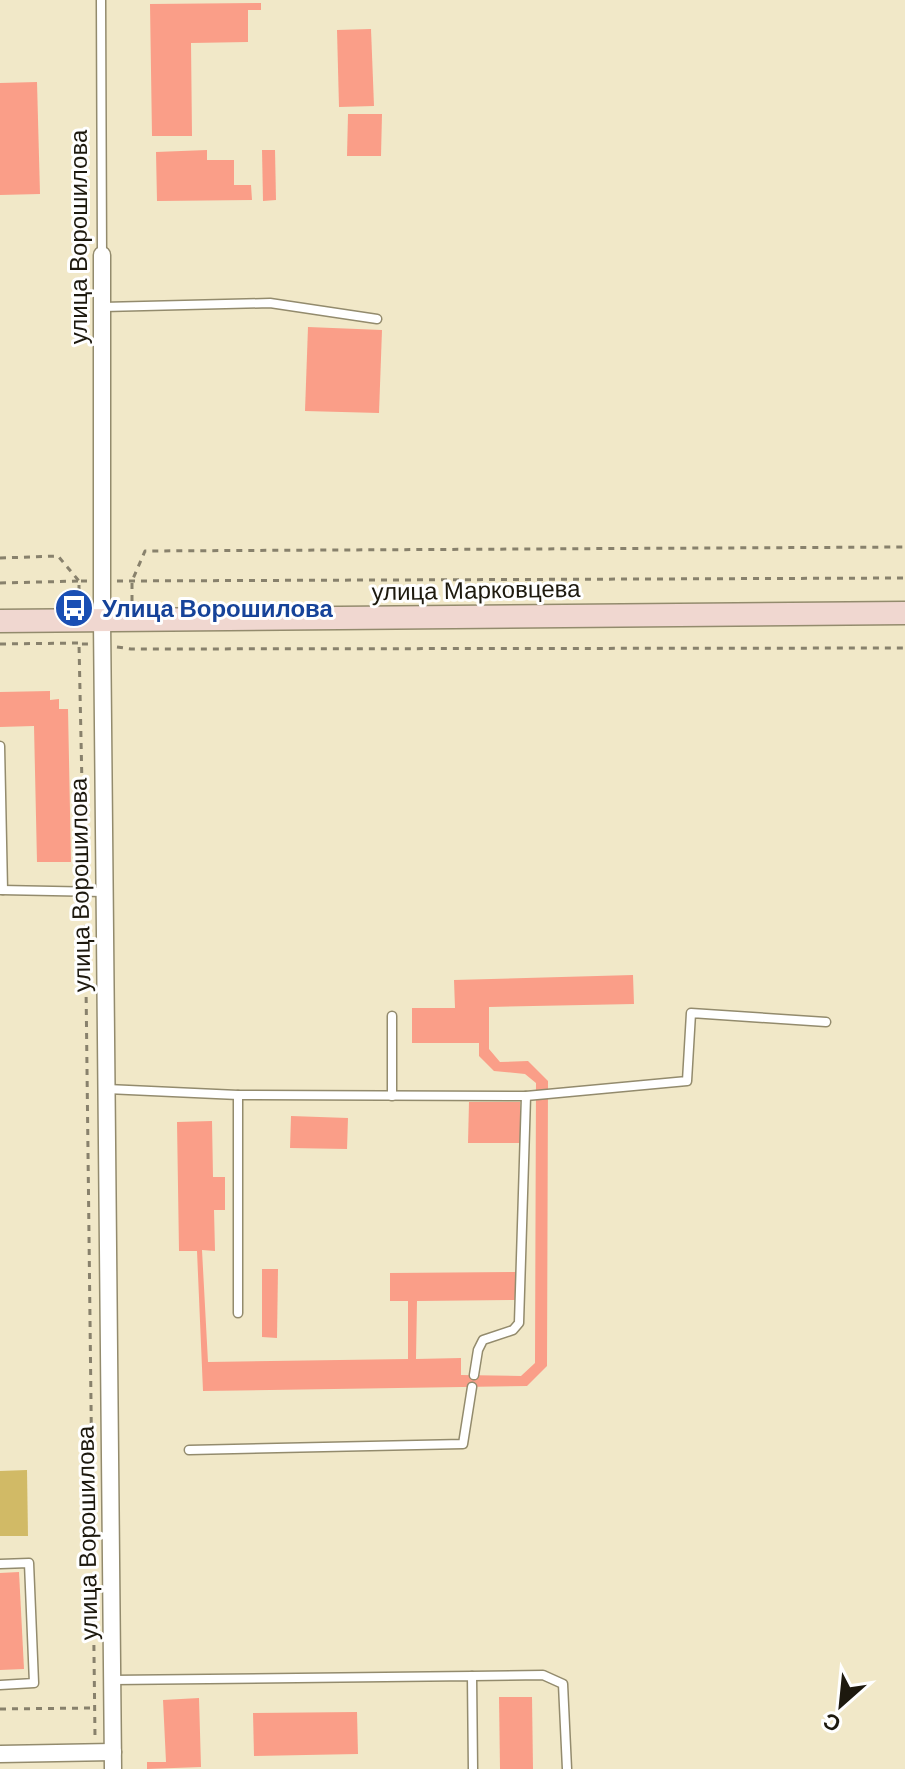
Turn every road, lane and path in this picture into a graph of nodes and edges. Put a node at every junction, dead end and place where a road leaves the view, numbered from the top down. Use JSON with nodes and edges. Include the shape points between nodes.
{"nodes":[{"id":1,"x":101,"y":0,"type":"edge"},
{"id":2,"x":102,"y":255,"type":"joint"},
{"id":3,"x":103,"y":307,"type":"junction"},
{"id":4,"x":377,"y":319,"type":"dead end"},
{"id":5,"x":905,"y":547,"type":"edge"},
{"id":6,"x":0,"y":558,"type":"edge"},
{"id":7,"x":905,"y":578,"type":"edge"},
{"id":8,"x":79,"y":581,"type":"junction"},
{"id":9,"x":102,"y":581,"type":"junction"},
{"id":10,"x":132,"y":581,"type":"junction"},
{"id":11,"x":0,"y":583,"type":"edge"},
{"id":12,"x":905,"y":613,"type":"edge"},
{"id":13,"x":79,"y":620,"type":"junction"},
{"id":14,"x":102,"y":620,"type":"junction"},
{"id":15,"x":0,"y":621,"type":"edge"},
{"id":16,"x":0,"y":644,"type":"edge"},
{"id":17,"x":79,"y":644,"type":"junction"},
{"id":18,"x":102,"y":644,"type":"junction"},
{"id":19,"x":905,"y":648,"type":"edge"},
{"id":20,"x":0,"y":746,"type":"edge"},
{"id":21,"x":2,"y":890,"type":"edge"},
{"id":22,"x":85,"y":892,"type":"junction"},
{"id":23,"x":104,"y":892,"type":"junction"},
{"id":24,"x":392,"y":1016,"type":"dead end"},
{"id":25,"x":826,"y":1022,"type":"dead end"},
{"id":26,"x":106,"y":1089,"type":"junction"},
{"id":27,"x":238,"y":1095,"type":"junction"},
{"id":28,"x":392,"y":1096,"type":"junction"},
{"id":29,"x":526,"y":1096,"type":"junction"},
{"id":30,"x":238,"y":1313,"type":"dead end"},
{"id":31,"x":474,"y":1375,"type":"dead end"},
{"id":32,"x":472,"y":1387,"type":"dead end"},
{"id":33,"x":189,"y":1450,"type":"dead end"},
{"id":34,"x":0,"y":1564,"type":"edge"},
{"id":35,"x":472,"y":1676,"type":"junction"},
{"id":36,"x":112,"y":1680,"type":"junction"},
{"id":37,"x":0,"y":1685,"type":"edge"},
{"id":38,"x":94,"y":1708,"type":"junction"},
{"id":39,"x":0,"y":1709,"type":"edge"},
{"id":40,"x":95,"y":1752,"type":"junction"},
{"id":41,"x":113,"y":1752,"type":"junction"},
{"id":42,"x":0,"y":1754,"type":"edge"},
{"id":43,"x":113,"y":1769,"type":"edge"},
{"id":44,"x":473,"y":1769,"type":"edge"},
{"id":45,"x":567,"y":1769,"type":"edge"}],
"edges":[{"from":1,"to":2,"type":"lane","name":"улица Ворошилова"},
{"from":2,"to":3,"type":"street","name":"улица Ворошилова"},
{"from":3,"to":4,"type":"lane","via":[[270,303]]},
{"from":3,"to":9,"type":"street","name":"улица Ворошилова"},
{"from":5,"to":10,"type":"path","via":[[145,551]]},
{"from":6,"to":8,"type":"path","via":[[58,556]]},
{"from":7,"to":10,"type":"path"},
{"from":8,"to":9,"type":"path"},
{"from":8,"to":11,"type":"path"},
{"from":8,"to":13,"type":"path"},
{"from":9,"to":10,"type":"path"},
{"from":9,"to":14,"type":"street","name":"улица Ворошилова"},
{"from":12,"to":14,"type":"main road","name":"улица Марковцева"},
{"from":13,"to":14,"type":"main road","name":"улица Марковцева"},
{"from":13,"to":15,"type":"main road","name":"улица Марковцева"},
{"from":13,"to":17,"type":"path"},
{"from":14,"to":18,"type":"street","name":"улица Ворошилова"},
{"from":16,"to":17,"type":"path"},
{"from":17,"to":18,"type":"path"},
{"from":17,"to":22,"type":"path"},
{"from":18,"to":19,"type":"path","via":[[131,649]]},
{"from":18,"to":23,"type":"street","name":"улица Ворошилова"},
{"from":20,"to":21,"type":"lane"},
{"from":21,"to":22,"type":"lane"},
{"from":22,"to":23,"type":"lane"},
{"from":22,"to":38,"type":"path"},
{"from":23,"to":26,"type":"street","name":"улица Ворошилова"},
{"from":24,"to":28,"type":"lane"},
{"from":25,"to":29,"type":"lane","via":[[691,1013],[687,1081]]},
{"from":26,"to":27,"type":"lane"},
{"from":26,"to":36,"type":"street","name":"улица Ворошилова"},
{"from":27,"to":28,"type":"lane"},
{"from":27,"to":30,"type":"lane"},
{"from":28,"to":29,"type":"lane"},
{"from":29,"to":31,"type":"lane","via":[[519,1323],[483,1340]]},
{"from":32,"to":33,"type":"lane","via":[[463,1444]]},
{"from":34,"to":37,"type":"lane","via":[[29,1563],[34,1683]]},
{"from":35,"to":36,"type":"lane"},
{"from":35,"to":44,"type":"lane"},
{"from":35,"to":45,"type":"lane","via":[[543,1675],[563,1684]]},
{"from":36,"to":41,"type":"street","name":"улица Ворошилова"},
{"from":38,"to":39,"type":"path"},
{"from":38,"to":40,"type":"path"},
{"from":40,"to":41,"type":"street"},
{"from":40,"to":42,"type":"street"},
{"from":41,"to":43,"type":"street","name":"улица Ворошилова"}]}
